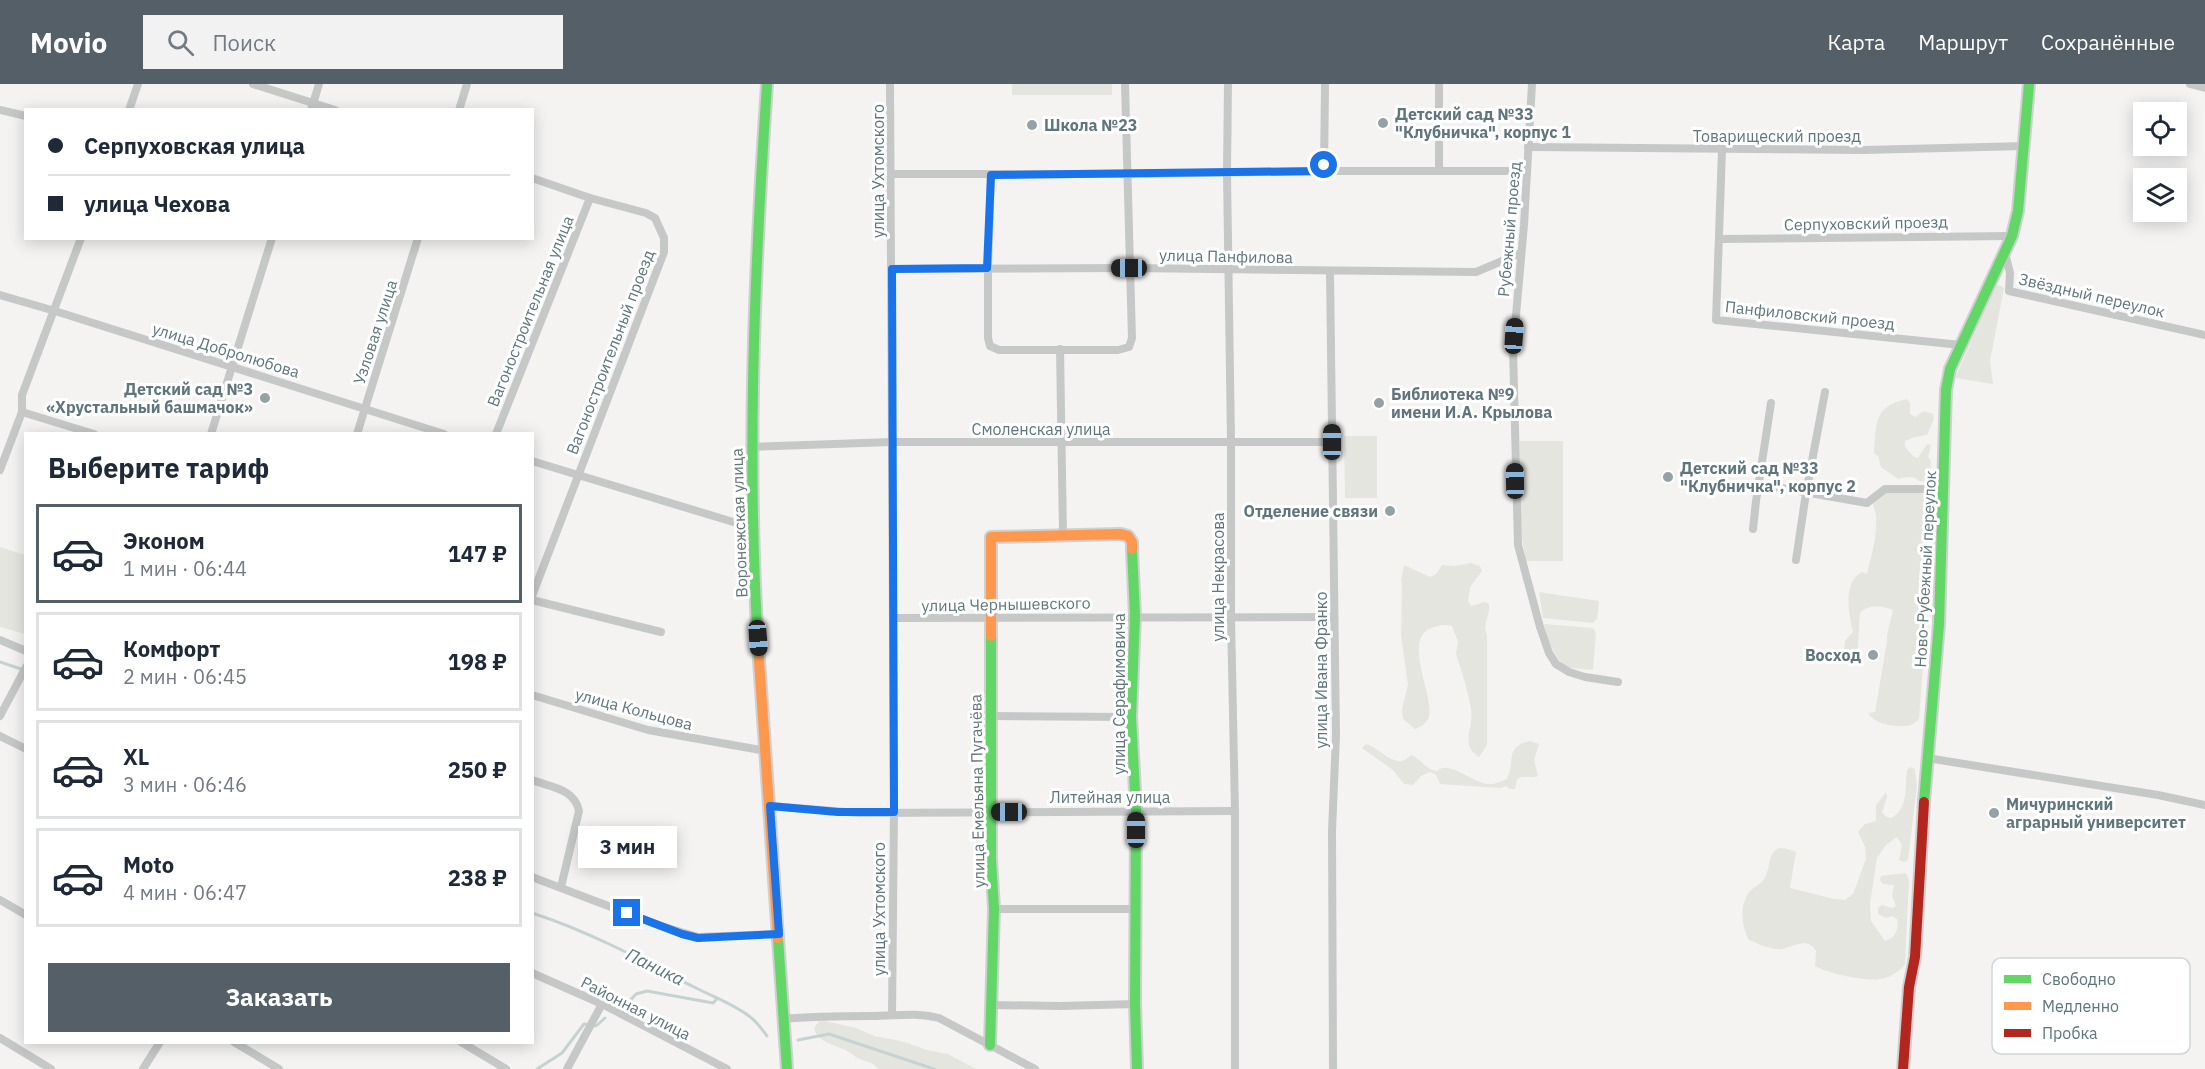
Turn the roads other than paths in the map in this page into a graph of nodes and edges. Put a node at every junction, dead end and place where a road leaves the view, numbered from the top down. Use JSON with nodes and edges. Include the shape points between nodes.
{"nodes":[{"id":1,"x":138,"y":84,"type":"edge"},
{"id":2,"x":254,"y":84,"type":"edge"},
{"id":3,"x":319,"y":84,"type":"edge"},
{"id":4,"x":467,"y":84,"type":"edge"},
{"id":5,"x":767,"y":84,"type":"edge"},
{"id":6,"x":890,"y":84,"type":"edge"},
{"id":7,"x":1125,"y":84,"type":"edge"},
{"id":8,"x":1228,"y":84,"type":"edge"},
{"id":9,"x":1325,"y":84,"type":"edge"},
{"id":10,"x":1439,"y":84,"type":"edge"},
{"id":11,"x":1532,"y":84,"type":"edge"},
{"id":12,"x":2029,"y":84,"type":"edge"},
{"id":13,"x":2190,"y":84,"type":"edge"},
{"id":14,"x":2205,"y":88,"type":"edge"},
{"id":15,"x":312,"y":106,"type":"edge"},
{"id":16,"x":130,"y":108,"type":"edge"},
{"id":17,"x":460,"y":108,"type":"edge"},
{"id":18,"x":0,"y":110,"type":"edge"},
{"id":19,"x":24,"y":116,"type":"edge"},
{"id":20,"x":2025,"y":146,"type":"junction"},
{"id":21,"x":1528,"y":147,"type":"junction"},
{"id":22,"x":1722,"y":150,"type":"junction"},
{"id":23,"x":1324,"y":171,"type":"junction"},
{"id":24,"x":1439,"y":171,"type":"junction"},
{"id":25,"x":1527,"y":171,"type":"junction"},
{"id":26,"x":1227,"y":173,"type":"junction"},
{"id":27,"x":892,"y":174,"type":"junction"},
{"id":28,"x":1128,"y":174,"type":"junction"},
{"id":29,"x":991,"y":175,"type":"junction"},
{"id":30,"x":534,"y":179,"type":"edge"},
{"id":31,"x":590,"y":198,"type":"junction"},
{"id":32,"x":2012,"y":236,"type":"junction"},
{"id":33,"x":1721,"y":239,"type":"junction"},
{"id":34,"x":80,"y":240,"type":"edge"},
{"id":35,"x":271,"y":240,"type":"edge"},
{"id":36,"x":417,"y":240,"type":"edge"},
{"id":37,"x":1521,"y":253,"type":"junction"},
{"id":38,"x":2005,"y":253,"type":"junction"},
{"id":39,"x":987,"y":268,"type":"junction"},
{"id":40,"x":1129,"y":268,"type":"junction"},
{"id":41,"x":892,"y":269,"type":"junction"},
{"id":42,"x":1230,"y":269,"type":"junction"},
{"id":43,"x":1330,"y":271,"type":"junction"},
{"id":44,"x":0,"y":295,"type":"edge"},
{"id":45,"x":55,"y":311,"type":"junction"},
{"id":46,"x":2205,"y":335,"type":"edge"},
{"id":47,"x":1961,"y":345,"type":"junction"},
{"id":48,"x":1060,"y":349,"type":"junction"},
{"id":49,"x":233,"y":367,"type":"junction"},
{"id":50,"x":1825,"y":392,"type":"dead end"},
{"id":51,"x":1771,"y":403,"type":"dead end"},
{"id":52,"x":364,"y":408,"type":"junction"},
{"id":53,"x":21,"y":412,"type":"junction"},
{"id":54,"x":87,"y":432,"type":"edge"},
{"id":55,"x":212,"y":432,"type":"edge"},
{"id":56,"x":358,"y":432,"type":"edge"},
{"id":57,"x":438,"y":432,"type":"edge"},
{"id":58,"x":497,"y":432,"type":"edge"},
{"id":59,"x":892,"y":442,"type":"junction"},
{"id":60,"x":1062,"y":442,"type":"junction"},
{"id":61,"x":1231,"y":442,"type":"junction"},
{"id":62,"x":1332,"y":442,"type":"junction"},
{"id":63,"x":751,"y":447,"type":"junction"},
{"id":64,"x":534,"y":462,"type":"edge"},
{"id":65,"x":0,"y":470,"type":"edge"},
{"id":66,"x":578,"y":475,"type":"junction"},
{"id":67,"x":1759,"y":484,"type":"junction"},
{"id":68,"x":1944,"y":489,"type":"junction"},
{"id":69,"x":1806,"y":493,"type":"junction"},
{"id":70,"x":753,"y":528,"type":"junction"},
{"id":71,"x":1753,"y":529,"type":"dead end"},
{"id":72,"x":1063,"y":535,"type":"junction"},
{"id":73,"x":1796,"y":560,"type":"dead end"},
{"id":74,"x":534,"y":593,"type":"edge"},
{"id":75,"x":534,"y":599,"type":"edge"},
{"id":76,"x":1135,"y":616,"type":"junction"},
{"id":77,"x":1334,"y":617,"type":"junction"},
{"id":78,"x":893,"y":618,"type":"junction"},
{"id":79,"x":992,"y":618,"type":"junction"},
{"id":80,"x":1231,"y":618,"type":"junction"},
{"id":81,"x":661,"y":632,"type":"dead end"},
{"id":82,"x":0,"y":640,"type":"edge"},
{"id":83,"x":24,"y":650,"type":"edge"},
{"id":84,"x":24,"y":671,"type":"edge"},
{"id":85,"x":1618,"y":682,"type":"dead end"},
{"id":86,"x":534,"y":696,"type":"edge"},
{"id":87,"x":0,"y":716,"type":"edge"},
{"id":88,"x":990,"y":716,"type":"junction"},
{"id":89,"x":1131,"y":717,"type":"junction"},
{"id":90,"x":0,"y":736,"type":"edge"},
{"id":91,"x":24,"y":748,"type":"edge"},
{"id":92,"x":766,"y":752,"type":"junction"},
{"id":93,"x":1927,"y":758,"type":"junction"},
{"id":94,"x":534,"y":781,"type":"edge"},
{"id":95,"x":2205,"y":805,"type":"edge"},
{"id":96,"x":770,"y":806,"type":"junction"},
{"id":97,"x":1136,"y":810,"type":"junction"},
{"id":98,"x":1235,"y":811,"type":"junction"},
{"id":99,"x":894,"y":812,"type":"junction"},
{"id":100,"x":991,"y":812,"type":"junction"},
{"id":101,"x":534,"y":878,"type":"edge"},
{"id":102,"x":561,"y":887,"type":"junction"},
{"id":103,"x":0,"y":900,"type":"edge"},
{"id":104,"x":994,"y":909,"type":"junction"},
{"id":105,"x":1137,"y":909,"type":"junction"},
{"id":106,"x":24,"y":914,"type":"edge"},
{"id":107,"x":779,"y":934,"type":"junction"},
{"id":108,"x":534,"y":974,"type":"edge"},
{"id":109,"x":602,"y":1004,"type":"junction"},
{"id":110,"x":1135,"y":1004,"type":"junction"},
{"id":111,"x":992,"y":1005,"type":"junction"},
{"id":112,"x":892,"y":1014,"type":"junction"},
{"id":113,"x":783,"y":1019,"type":"junction"},
{"id":114,"x":0,"y":1038,"type":"edge"},
{"id":115,"x":159,"y":1044,"type":"edge"},
{"id":116,"x":237,"y":1044,"type":"edge"},
{"id":117,"x":464,"y":1044,"type":"edge"},
{"id":118,"x":990,"y":1045,"type":"junction"},
{"id":119,"x":51,"y":1069,"type":"edge"},
{"id":120,"x":143,"y":1069,"type":"edge"},
{"id":121,"x":279,"y":1069,"type":"edge"},
{"id":122,"x":506,"y":1069,"type":"edge"},
{"id":123,"x":567,"y":1069,"type":"edge"},
{"id":124,"x":727,"y":1069,"type":"edge"},
{"id":125,"x":787,"y":1069,"type":"edge"},
{"id":126,"x":1035,"y":1069,"type":"edge"},
{"id":127,"x":1137,"y":1069,"type":"edge"},
{"id":128,"x":1236,"y":1069,"type":"edge"},
{"id":129,"x":1333,"y":1069,"type":"edge"},
{"id":130,"x":1903,"y":1069,"type":"edge"}],
"edges":[{"from":1,"to":16,"type":"street"},
{"from":2,"to":15,"type":"street"},
{"from":3,"to":15,"type":"street"},
{"from":4,"to":17,"type":"street"},
{"from":5,"to":63,"type":"street","name":"Воронежская улица"},
{"from":6,"to":27,"type":"street","name":"улица Ухтомского"},
{"from":7,"to":28,"type":"street"},
{"from":8,"to":26,"type":"street","name":"улица Некрасова"},
{"from":9,"to":23,"type":"street"},
{"from":10,"to":24,"type":"street"},
{"from":11,"to":21,"type":"street","name":"Рубежный проезд"},
{"from":12,"to":20,"type":"street","name":"Ново-Рубежный переулок"},
{"from":13,"to":14,"type":"street"},
{"from":18,"to":19,"type":"street"},
{"from":20,"to":22,"type":"street","name":"Товарищеский проезд"},
{"from":20,"to":32,"type":"street","name":"Ново-Рубежный переулок"},
{"from":21,"to":22,"type":"street","name":"Товарищеский проезд"},
{"from":21,"to":25,"type":"street","name":"Рубежный проезд"},
{"from":22,"to":33,"type":"street","name":"Панфиловский проезд"},
{"from":23,"to":24,"type":"street"},
{"from":23,"to":26,"type":"street"},
{"from":24,"to":25,"type":"street"},
{"from":25,"to":37,"type":"street","name":"Рубежный проезд"},
{"from":26,"to":28,"type":"street"},
{"from":26,"to":42,"type":"street","name":"улица Некрасова"},
{"from":27,"to":29,"type":"street"},
{"from":27,"to":41,"type":"street","name":"улица Ухтомского"},
{"from":28,"to":29,"type":"street"},
{"from":28,"to":40,"type":"street"},
{"from":29,"to":39,"type":"street"},
{"from":30,"to":31,"type":"street"},
{"from":31,"to":58,"type":"street","name":"Вагоностроительная улица"},
{"from":31,"to":66,"type":"street","name":"Вагоностроительный проезд","via":[[655,218],[664,238],[664,252]]},
{"from":32,"to":33,"type":"street","name":"Серпуховский проезд"},
{"from":32,"to":38,"type":"street","name":"Ново-Рубежный переулок"},
{"from":33,"to":47,"type":"street","name":"Панфиловский проезд","via":[[1716,320]]},
{"from":34,"to":45,"type":"street"},
{"from":35,"to":49,"type":"street"},
{"from":36,"to":52,"type":"street","name":"Узловая улица"},
{"from":37,"to":43,"type":"street","name":"улица Панфилова","via":[[1476,272]]},
{"from":37,"to":85,"type":"street","name":"Рубежный проезд","via":[[1513,348],[1516,522],[1521,560],[1540,627],[1556,664],[1577,674]]},
{"from":38,"to":46,"type":"street","name":"Звёздный переулок","via":[[2009,291]]},
{"from":38,"to":47,"type":"street","name":"Ново-Рубежный переулок"},
{"from":39,"to":40,"type":"street","name":"улица Панфилова"},
{"from":39,"to":41,"type":"street","name":"улица Панфилова"},
{"from":39,"to":48,"type":"street","via":[[990,346],[999,350]]},
{"from":40,"to":42,"type":"street","name":"улица Панфилова"},
{"from":40,"to":48,"type":"street","via":[[1129,347]]},
{"from":41,"to":59,"type":"street","name":"улица Ухтомского"},
{"from":42,"to":43,"type":"street","name":"улица Панфилова"},
{"from":42,"to":61,"type":"street","name":"улица Некрасова"},
{"from":43,"to":62,"type":"street","name":"улица Ивана Франко"},
{"from":44,"to":45,"type":"street","name":"улица Добролюбова"},
{"from":45,"to":49,"type":"street","name":"улица Добролюбова"},
{"from":45,"to":53,"type":"street","via":[[22,395]]},
{"from":47,"to":68,"type":"street","name":"Ново-Рубежный переулок","via":[[1946,390]]},
{"from":48,"to":60,"type":"street"},
{"from":49,"to":52,"type":"street","name":"улица Добролюбова"},
{"from":49,"to":55,"type":"street"},
{"from":50,"to":69,"type":"street"},
{"from":51,"to":67,"type":"street"},
{"from":52,"to":56,"type":"street","name":"Узловая улица"},
{"from":52,"to":57,"type":"street","name":"улица Добролюбова"},
{"from":53,"to":54,"type":"street"},
{"from":53,"to":65,"type":"street"},
{"from":59,"to":60,"type":"street","name":"Смоленская улица"},
{"from":59,"to":63,"type":"street","name":"Смоленская улица"},
{"from":59,"to":78,"type":"street","name":"улица Ухтомского"},
{"from":60,"to":61,"type":"street","name":"Смоленская улица"},
{"from":60,"to":72,"type":"street"},
{"from":61,"to":62,"type":"street","name":"Смоленская улица"},
{"from":61,"to":80,"type":"street","name":"улица Некрасова"},
{"from":62,"to":77,"type":"street","name":"улица Ивана Франко"},
{"from":63,"to":70,"type":"street","name":"Воронежская улица"},
{"from":64,"to":66,"type":"street"},
{"from":66,"to":70,"type":"street"},
{"from":66,"to":74,"type":"street","name":"Вагоностроительный проезд"},
{"from":67,"to":69,"type":"street"},
{"from":67,"to":71,"type":"street"},
{"from":68,"to":69,"type":"street","via":[[1885,489],[1867,503]]},
{"from":68,"to":93,"type":"street","name":"Ново-Рубежный переулок","via":[[1939,624]]},
{"from":69,"to":73,"type":"street"},
{"from":70,"to":92,"type":"street","name":"Воронежская улица"},
{"from":72,"to":76,"type":"street","name":"улица Серафимовича","via":[[1128,536],[1132,542]]},
{"from":72,"to":79,"type":"street","name":"улица Емельяна Пугачёва","via":[[991,537]]},
{"from":75,"to":81,"type":"street"},
{"from":76,"to":79,"type":"street","name":"улица Чернышевского"},
{"from":76,"to":80,"type":"street","name":"улица Чернышевского"},
{"from":76,"to":89,"type":"street","name":"улица Серафимовича"},
{"from":77,"to":80,"type":"street","name":"улица Чернышевского"},
{"from":77,"to":129,"type":"street","name":"улица Ивана Франко"},
{"from":78,"to":79,"type":"street","name":"улица Чернышевского"},
{"from":78,"to":99,"type":"street","name":"улица Ухтомского"},
{"from":79,"to":88,"type":"street","name":"улица Емельяна Пугачёва"},
{"from":80,"to":98,"type":"street","name":"улица Некрасова"},
{"from":82,"to":83,"type":"street"},
{"from":84,"to":87,"type":"street"},
{"from":86,"to":92,"type":"street","name":"улица Кольцова","via":[[648,730]]},
{"from":88,"to":89,"type":"street"},
{"from":88,"to":100,"type":"street","name":"улица Емельяна Пугачёва"},
{"from":89,"to":97,"type":"street","name":"улица Серафимовича"},
{"from":90,"to":91,"type":"street"},
{"from":92,"to":96,"type":"street","name":"Воронежская улица"},
{"from":93,"to":95,"type":"street"},
{"from":93,"to":130,"type":"street","name":"Ново-Рубежный переулок","via":[[1915,957]]},
{"from":94,"to":102,"type":"street","via":[[566,791],[578,804]]},
{"from":96,"to":99,"type":"street","name":"Литейная улица","via":[[827,812]]},
{"from":96,"to":107,"type":"street","name":"Воронежская улица"},
{"from":97,"to":98,"type":"street","name":"Литейная улица"},
{"from":97,"to":100,"type":"street","name":"Литейная улица"},
{"from":97,"to":105,"type":"street","name":"улица Серафимовича"},
{"from":98,"to":128,"type":"street","name":"улица Некрасова"},
{"from":99,"to":100,"type":"street","name":"Литейная улица"},
{"from":99,"to":112,"type":"street","name":"улица Ухтомского"},
{"from":100,"to":104,"type":"street","name":"улица Емельяна Пугачёва"},
{"from":101,"to":102,"type":"street"},
{"from":102,"to":107,"type":"street","via":[[698,938]]},
{"from":103,"to":106,"type":"street"},
{"from":104,"to":105,"type":"street"},
{"from":104,"to":111,"type":"street","name":"улица Емельяна Пугачёва"},
{"from":105,"to":110,"type":"street","name":"улица Серафимовича"},
{"from":107,"to":113,"type":"street","name":"Воронежская улица"},
{"from":108,"to":109,"type":"street","name":"Районная улица"},
{"from":109,"to":123,"type":"street"},
{"from":109,"to":124,"type":"street","name":"Районная улица"},
{"from":110,"to":111,"type":"street"},
{"from":110,"to":127,"type":"street","name":"улица Серафимовича"},
{"from":111,"to":118,"type":"street","name":"улица Емельяна Пугачёва"},
{"from":112,"to":113,"type":"street"},
{"from":112,"to":118,"type":"street","via":[[939,1018]]},
{"from":113,"to":125,"type":"street","name":"Воронежская улица"},
{"from":114,"to":119,"type":"street"},
{"from":115,"to":120,"type":"street"},
{"from":116,"to":121,"type":"street"},
{"from":117,"to":122,"type":"street"},
{"from":118,"to":126,"type":"street"}]}
